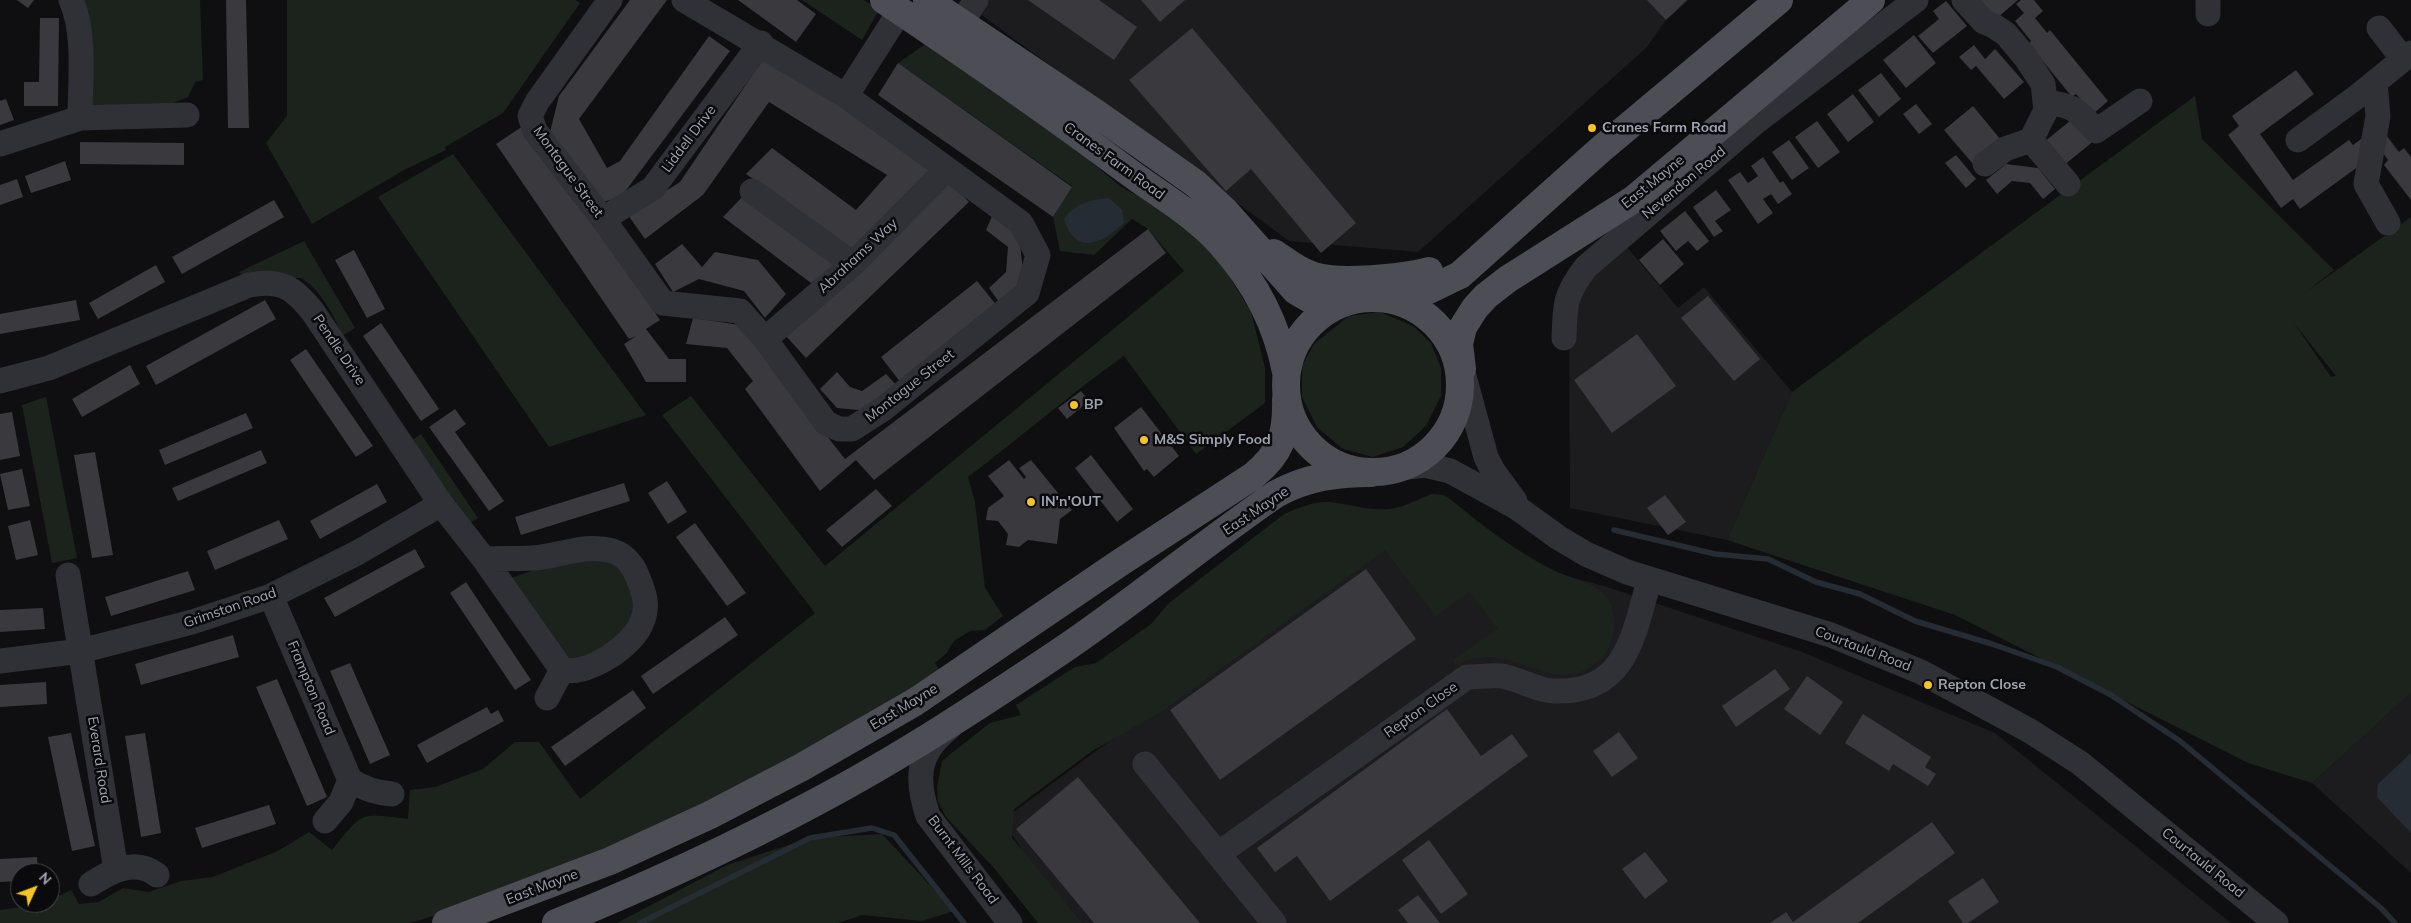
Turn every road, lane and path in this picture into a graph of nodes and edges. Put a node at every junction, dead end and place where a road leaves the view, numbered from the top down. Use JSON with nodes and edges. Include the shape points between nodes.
{"nodes":[{"id":1,"x":71,"y":0,"type":"edge"},
{"id":2,"x":610,"y":0,"type":"edge"},
{"id":3,"x":684,"y":0,"type":"edge"},
{"id":4,"x":927,"y":0,"type":"edge"},
{"id":5,"x":976,"y":0,"type":"edge"},
{"id":6,"x":1779,"y":0,"type":"edge"},
{"id":7,"x":1871,"y":0,"type":"edge"},
{"id":8,"x":1916,"y":0,"type":"edge"},
{"id":9,"x":1964,"y":0,"type":"edge"},
{"id":10,"x":892,"y":5,"type":"edge"},
{"id":11,"x":961,"y":23,"type":"junction"},
{"id":12,"x":2379,"y":28,"type":"dead end"},
{"id":13,"x":760,"y":44,"type":"junction"},
{"id":14,"x":2407,"y":56,"type":"edge"},
{"id":15,"x":2367,"y":90,"type":"junction"},
{"id":16,"x":846,"y":96,"type":"junction"},
{"id":17,"x":2140,"y":101,"type":"dead end"},
{"id":18,"x":2046,"y":102,"type":"junction"},
{"id":19,"x":187,"y":115,"type":"dead end"},
{"id":20,"x":80,"y":118,"type":"junction"},
{"id":21,"x":2031,"y":140,"type":"junction"},
{"id":22,"x":2298,"y":140,"type":"dead end"},
{"id":23,"x":0,"y":144,"type":"edge"},
{"id":24,"x":1985,"y":164,"type":"dead end"},
{"id":25,"x":946,"y":170,"type":"junction"},
{"id":26,"x":2068,"y":184,"type":"dead end"},
{"id":27,"x":752,"y":192,"type":"dead end"},
{"id":28,"x":1225,"y":211,"type":"junction"},
{"id":29,"x":603,"y":219,"type":"junction"},
{"id":30,"x":2388,"y":223,"type":"dead end"},
{"id":31,"x":1512,"y":228,"type":"junction"},
{"id":32,"x":852,"y":264,"type":"junction"},
{"id":33,"x":1377,"y":298,"type":"junction"},
{"id":34,"x":1346,"y":302,"type":"junction"},
{"id":35,"x":1564,"y":338,"type":"dead end"},
{"id":36,"x":765,"y":339,"type":"junction"},
{"id":37,"x":1462,"y":369,"type":"junction"},
{"id":38,"x":1286,"y":372,"type":"junction"},
{"id":39,"x":0,"y":381,"type":"edge"},
{"id":40,"x":1286,"y":399,"type":"junction"},
{"id":41,"x":1400,"y":468,"type":"junction"},
{"id":42,"x":1371,"y":473,"type":"junction"},
{"id":43,"x":441,"y":504,"type":"junction"},
{"id":44,"x":1539,"y":523,"type":"junction"},
{"id":45,"x":484,"y":559,"type":"junction"},
{"id":46,"x":68,"y":575,"type":"dead end"},
{"id":47,"x":1649,"y":581,"type":"junction"},
{"id":48,"x":271,"y":596,"type":"junction"},
{"id":49,"x":81,"y":651,"type":"junction"},
{"id":50,"x":0,"y":661,"type":"edge"},
{"id":51,"x":562,"y":670,"type":"junction"},
{"id":52,"x":547,"y":698,"type":"dead end"},
{"id":53,"x":985,"y":701,"type":"junction"},
{"id":54,"x":1144,"y":764,"type":"dead end"},
{"id":55,"x":350,"y":780,"type":"junction"},
{"id":56,"x":392,"y":794,"type":"dead end"},
{"id":57,"x":325,"y":821,"type":"dead end"},
{"id":58,"x":1218,"y":854,"type":"junction"},
{"id":59,"x":116,"y":870,"type":"junction"},
{"id":60,"x":157,"y":875,"type":"dead end"},
{"id":61,"x":91,"y":884,"type":"dead end"},
{"id":62,"x":446,"y":923,"type":"edge"},
{"id":63,"x":556,"y":923,"type":"edge"},
{"id":64,"x":1010,"y":923,"type":"edge"},
{"id":65,"x":1274,"y":923,"type":"edge"},
{"id":66,"x":2276,"y":923,"type":"edge"}],
"edges":[{"from":1,"to":20,"type":"street","via":[[80,30]]},
{"from":2,"to":29,"type":"street","name":"Montague Street","via":[[530,116],[535,131]]},
{"from":3,"to":13,"type":"street","name":"Montague Street"},
{"from":4,"to":11,"type":"main road","name":"Cranes Farm Road"},
{"from":5,"to":11,"type":"street"},
{"from":6,"to":31,"type":"main road"},
{"from":7,"to":37,"type":"main road","name":"East Mayne","via":[[1634,199],[1508,278],[1486,296],[1463,327],[1460,344]]},
{"from":8,"to":35,"type":"street","name":"Nevendon Road","via":[[1757,121],[1586,267],[1568,294]]},
{"from":9,"to":18,"type":"street","via":[[1984,22],[2006,34],[2026,58],[2043,84]]},
{"from":10,"to":16,"type":"street"},
{"from":10,"to":38,"type":"main road","name":"Cranes Farm Road","via":[[1050,114],[1209,232],[1232,257],[1264,306],[1278,337]]},
{"from":11,"to":28,"type":"main road","name":"Cranes Farm Road","via":[[1150,150],[1196,184]]},
{"from":12,"to":14,"type":"street"},
{"from":13,"to":16,"type":"street","name":"Montague Street"},
{"from":13,"to":29,"type":"street","name":"Liddell Drive","via":[[653,188]]},
{"from":14,"to":15,"type":"street"},
{"from":15,"to":22,"type":"street"},
{"from":15,"to":30,"type":"street","via":[[2378,116],[2366,184]]},
{"from":16,"to":25,"type":"street","name":"Montague Street"},
{"from":17,"to":18,"type":"street","via":[[2096,131],[2079,111],[2069,105]]},
{"from":18,"to":21,"type":"street","via":[[2046,110]]},
{"from":19,"to":20,"type":"street"},
{"from":20,"to":23,"type":"street"},
{"from":21,"to":24,"type":"street","via":[[2005,149]]},
{"from":21,"to":26,"type":"street"},
{"from":25,"to":32,"type":"street","name":"Abrahams Way"},
{"from":25,"to":36,"type":"street","name":"Montague Street","via":[[1021,223],[1038,255],[1027,293],[852,429],[839,430],[826,423]]},
{"from":27,"to":32,"type":"street"},
{"from":28,"to":31,"type":"main road","via":[[1296,268],[1326,279],[1426,272],[1465,256]]},
{"from":28,"to":34,"type":"main road","name":"Cranes Farm Road","via":[[1296,291],[1315,302]]},
{"from":29,"to":36,"type":"street","name":"Montague Street","via":[[663,303],[740,311]]},
{"from":31,"to":33,"type":"main road","via":[[1450,281],[1417,293]]},
{"from":32,"to":36,"type":"street","name":"Abrahams Way"},
{"from":33,"to":34,"type":"main road"},
{"from":33,"to":37,"type":"main road","via":[[1400,301],[1419,310],[1453,344]]},
{"from":34,"to":38,"type":"main road","via":[[1315,319],[1296,343]]},
{"from":37,"to":41,"type":"main road","via":[[1462,386],[1452,418],[1420,458]]},
{"from":37,"to":44,"type":"street","name":"Courtauld Road","via":[[1486,457],[1519,505]]},
{"from":38,"to":40,"type":"main road"},
{"from":39,"to":43,"type":"street","name":"Pendle Drive","via":[[49,368],[249,285],[274,282],[285,285],[300,295],[313,312]]},
{"from":40,"to":42,"type":"main road","via":[[1290,417],[1298,431],[1322,455],[1354,471]]},
{"from":40,"to":62,"type":"main road","name":"East Mayne","via":[[1285,427],[1280,446],[1269,462],[1253,476],[915,702],[710,815],[610,861]]},
{"from":41,"to":42,"type":"main road"},
{"from":41,"to":44,"type":"street","name":"Courtauld Road","via":[[1425,465],[1450,471],[1498,496]]},
{"from":42,"to":53,"type":"main road","name":"East Mayne","via":[[1326,476],[1276,494],[1110,617]]},
{"from":43,"to":45,"type":"street","name":"Pendle Drive"},
{"from":43,"to":48,"type":"street","name":"Grimston Road","via":[[358,552]]},
{"from":44,"to":47,"type":"street","name":"Courtauld Road","via":[[1586,554]]},
{"from":45,"to":51,"type":"street","name":"Pendle Drive"},
{"from":45,"to":51,"type":"street","via":[[533,558],[591,548],[615,552],[628,561],[646,596],[643,620],[637,633],[594,666],[573,672]]},
{"from":46,"to":49,"type":"street","name":"Everard Road"},
{"from":47,"to":58,"type":"street","name":"Repton Close","via":[[1631,644],[1610,676],[1585,687],[1552,691],[1502,676],[1467,677]]},
{"from":47,"to":66,"type":"street","name":"Courtauld Road","via":[[1831,635],[1922,672],[2030,731],[2080,763]]},
{"from":48,"to":49,"type":"street","name":"Grimston Road","via":[[192,622]]},
{"from":48,"to":55,"type":"street","name":"Frampton Road"},
{"from":49,"to":50,"type":"street","name":"Grimston Road"},
{"from":49,"to":59,"type":"street","name":"Everard Road"},
{"from":51,"to":52,"type":"street"},
{"from":53,"to":63,"type":"main road","name":"East Mayne","via":[[809,806],[668,876]]},
{"from":53,"to":64,"type":"street","name":"Burnt Mills Road","via":[[931,746],[919,778],[928,816]]},
{"from":54,"to":58,"type":"street"},
{"from":55,"to":56,"type":"street","via":[[369,790]]},
{"from":55,"to":57,"type":"street","via":[[341,802]]},
{"from":58,"to":65,"type":"street"},
{"from":59,"to":60,"type":"street","via":[[142,867]]},
{"from":59,"to":61,"type":"street"}]}
